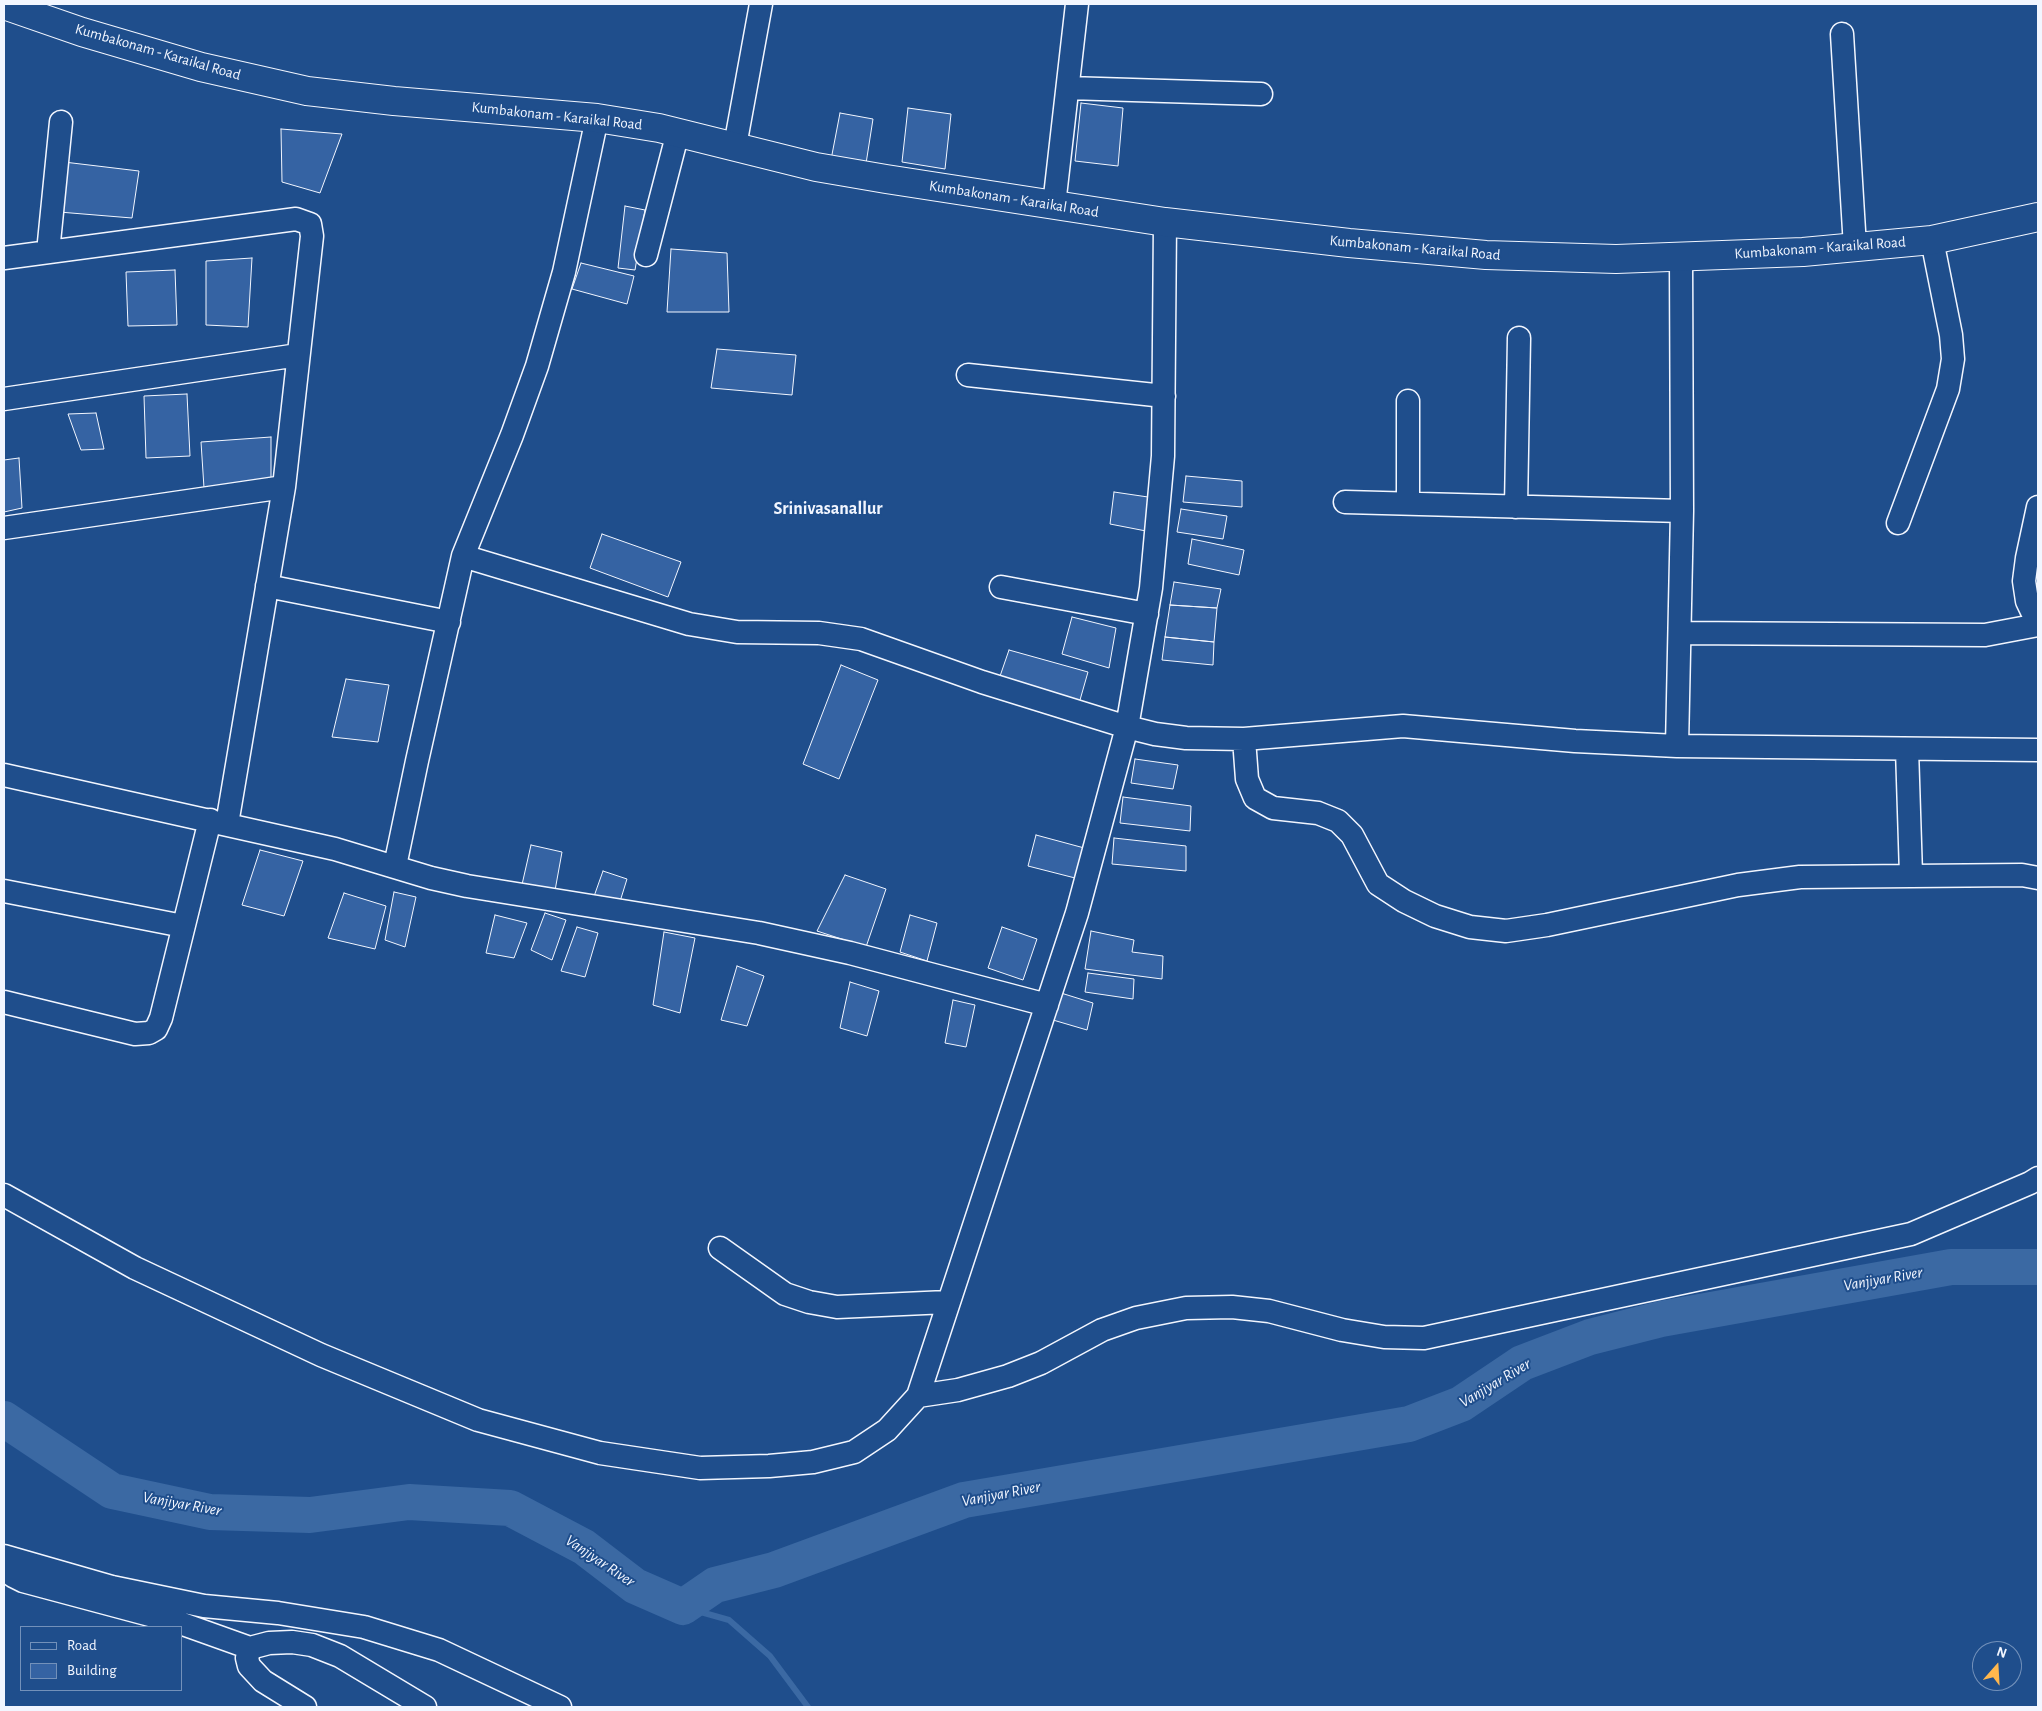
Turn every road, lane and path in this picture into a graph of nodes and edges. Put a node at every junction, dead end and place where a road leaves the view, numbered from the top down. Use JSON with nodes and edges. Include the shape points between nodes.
{"nodes":[{"id":1,"x":761,"y":4,"type":"edge"},
{"id":2,"x":1077,"y":4,"type":"edge"},
{"id":3,"x":4,"y":5,"type":"edge"},
{"id":4,"x":1842,"y":34,"type":"dead end"},
{"id":5,"x":1068,"y":88,"type":"junction"},
{"id":6,"x":1261,"y":94,"type":"dead end"},
{"id":7,"x":597,"y":118,"type":"junction"},
{"id":8,"x":61,"y":122,"type":"dead end"},
{"id":9,"x":678,"y":132,"type":"junction"},
{"id":10,"x":735,"y":146,"type":"junction"},
{"id":11,"x":1054,"y":205,"type":"junction"},
{"id":12,"x":2038,"y":217,"type":"edge"},
{"id":13,"x":1165,"y":222,"type":"junction"},
{"id":14,"x":1932,"y":240,"type":"junction"},
{"id":15,"x":1855,"y":248,"type":"junction"},
{"id":16,"x":48,"y":252,"type":"junction"},
{"id":17,"x":646,"y":255,"type":"dead end"},
{"id":18,"x":1681,"y":257,"type":"junction"},
{"id":19,"x":4,"y":258,"type":"edge"},
{"id":20,"x":1518,"y":338,"type":"dead end"},
{"id":21,"x":298,"y":355,"type":"junction"},
{"id":22,"x":968,"y":375,"type":"dead end"},
{"id":23,"x":1164,"y":396,"type":"junction"},
{"id":24,"x":4,"y":399,"type":"edge"},
{"id":25,"x":1408,"y":401,"type":"dead end"},
{"id":26,"x":284,"y":487,"type":"junction"},
{"id":27,"x":1345,"y":502,"type":"dead end"},
{"id":28,"x":1408,"y":504,"type":"junction"},
{"id":29,"x":1516,"y":507,"type":"junction"},
{"id":30,"x":2038,"y":507,"type":"edge"},
{"id":31,"x":1682,"y":511,"type":"junction"},
{"id":32,"x":1898,"y":523,"type":"dead end"},
{"id":33,"x":4,"y":528,"type":"edge"},
{"id":34,"x":463,"y":556,"type":"junction"},
{"id":35,"x":267,"y":586,"type":"junction"},
{"id":36,"x":1001,"y":587,"type":"dead end"},
{"id":37,"x":1146,"y":614,"type":"junction"},
{"id":38,"x":449,"y":622,"type":"junction"},
{"id":39,"x":2038,"y":625,"type":"edge"},
{"id":40,"x":1680,"y":633,"type":"junction"},
{"id":41,"x":1127,"y":728,"type":"junction"},
{"id":42,"x":1244,"y":739,"type":"junction"},
{"id":43,"x":1677,"y":746,"type":"junction"},
{"id":44,"x":1907,"y":749,"type":"junction"},
{"id":45,"x":2038,"y":750,"type":"edge"},
{"id":46,"x":4,"y":775,"type":"edge"},
{"id":47,"x":218,"y":822,"type":"junction"},
{"id":48,"x":396,"y":866,"type":"junction"},
{"id":49,"x":1911,"y":876,"type":"junction"},
{"id":50,"x":2038,"y":878,"type":"edge"},
{"id":51,"x":4,"y":891,"type":"edge"},
{"id":52,"x":183,"y":926,"type":"junction"},
{"id":53,"x":4,"y":1002,"type":"edge"},
{"id":54,"x":1047,"y":1005,"type":"junction"},
{"id":55,"x":2038,"y":1178,"type":"edge"},
{"id":56,"x":4,"y":1195,"type":"edge"},
{"id":57,"x":720,"y":1248,"type":"dead end"},
{"id":58,"x":947,"y":1302,"type":"junction"},
{"id":59,"x":918,"y":1396,"type":"junction"},
{"id":60,"x":6,"y":1557,"type":"edge"},
{"id":61,"x":250,"y":1648,"type":"junction"},
{"id":62,"x":305,"y":1707,"type":"edge"},
{"id":63,"x":425,"y":1707,"type":"edge"},
{"id":64,"x":560,"y":1707,"type":"edge"}],
"edges":[{"from":1,"to":10,"type":"street"},
{"from":2,"to":5,"type":"street"},
{"from":3,"to":7,"type":"main road","name":"Kumbakonam - Karaikal Road","via":[[201,67],[307,91]]},
{"from":4,"to":15,"type":"street"},
{"from":5,"to":6,"type":"street"},
{"from":5,"to":11,"type":"street"},
{"from":7,"to":9,"type":"main road","name":"Kumbakonam - Karaikal Road"},
{"from":7,"to":34,"type":"street","via":[[564,272],[536,366]]},
{"from":8,"to":16,"type":"street"},
{"from":9,"to":10,"type":"main road","name":"Kumbakonam - Karaikal Road"},
{"from":9,"to":17,"type":"street"},
{"from":10,"to":11,"type":"main road","name":"Kumbakonam - Karaikal Road","via":[[825,168]]},
{"from":11,"to":13,"type":"main road","name":"Kumbakonam - Karaikal Road"},
{"from":12,"to":14,"type":"main road","name":"Kumbakonam - Karaikal Road"},
{"from":13,"to":18,"type":"main road","name":"Kumbakonam - Karaikal Road","via":[[1349,244],[1486,255],[1616,259]]},
{"from":13,"to":23,"type":"street"},
{"from":14,"to":15,"type":"main road","name":"Kumbakonam - Karaikal Road"},
{"from":14,"to":32,"type":"street","via":[[1953,359],[1948,389]]},
{"from":15,"to":18,"type":"main road","name":"Kumbakonam - Karaikal Road"},
{"from":16,"to":19,"type":"street"},
{"from":16,"to":21,"type":"street","via":[[296,219],[310,224],[312,236]]},
{"from":18,"to":31,"type":"street"},
{"from":20,"to":29,"type":"street"},
{"from":21,"to":24,"type":"street"},
{"from":21,"to":26,"type":"street"},
{"from":22,"to":23,"type":"street"},
{"from":23,"to":37,"type":"street","via":[[1158,517]]},
{"from":25,"to":28,"type":"street"},
{"from":26,"to":33,"type":"street"},
{"from":26,"to":35,"type":"street"},
{"from":27,"to":28,"type":"street"},
{"from":28,"to":29,"type":"street"},
{"from":29,"to":31,"type":"street"},
{"from":30,"to":39,"type":"street","via":[[2024,581],[2027,601]]},
{"from":31,"to":40,"type":"street"},
{"from":34,"to":38,"type":"street"},
{"from":34,"to":41,"type":"street","via":[[689,624],[737,632],[819,633],[861,638],[982,682]]},
{"from":35,"to":38,"type":"street"},
{"from":35,"to":47,"type":"street"},
{"from":36,"to":37,"type":"street"},
{"from":37,"to":41,"type":"street"},
{"from":38,"to":48,"type":"street"},
{"from":39,"to":40,"type":"street","via":[[1985,635]]},
{"from":40,"to":43,"type":"street"},
{"from":41,"to":42,"type":"street","via":[[1186,738]]},
{"from":41,"to":54,"type":"street","via":[[1077,913]]},
{"from":42,"to":43,"type":"street","via":[[1403,726],[1575,742]]},
{"from":42,"to":49,"type":"street","via":[[1247,779],[1254,798],[1273,808],[1318,813],[1338,821],[1352,836],[1378,884],[1411,905],[1470,927],[1506,930],[1547,925],[1738,884],[1800,877]]},
{"from":43,"to":44,"type":"street"},
{"from":44,"to":45,"type":"street"},
{"from":44,"to":49,"type":"street"},
{"from":46,"to":47,"type":"street"},
{"from":47,"to":48,"type":"street"},
{"from":47,"to":52,"type":"street"},
{"from":48,"to":54,"type":"street","via":[[467,886],[759,933],[850,953]]},
{"from":49,"to":50,"type":"street","via":[[2022,875]]},
{"from":51,"to":52,"type":"street"},
{"from":52,"to":53,"type":"street","via":[[161,1018],[156,1029],[149,1033],[136,1034]]},
{"from":54,"to":58,"type":"street"},
{"from":55,"to":59,"type":"street","via":[[1911,1234],[1424,1338],[1384,1337],[1232,1307],[1186,1308],[1136,1318],[1102,1330],[1041,1363],[1008,1376],[958,1390]]},
{"from":56,"to":59,"type":"street","via":[[135,1268],[321,1355],[478,1420],[600,1453],[700,1468],[813,1462],[854,1452],[887,1430]]},
{"from":57,"to":58,"type":"street","via":[[785,1294],[810,1302],[837,1307]]},
{"from":58,"to":59,"type":"street"},
{"from":60,"to":61,"type":"street","via":[[13,1576],[23,1581],[180,1623]]},
{"from":60,"to":64,"type":"street","via":[[112,1587],[204,1606],[278,1613],[364,1627],[438,1650]]},
{"from":61,"to":62,"type":"street","via":[[249,1666],[263,1681]]},
{"from":61,"to":63,"type":"street","via":[[269,1642],[312,1645],[340,1656]]}]}
